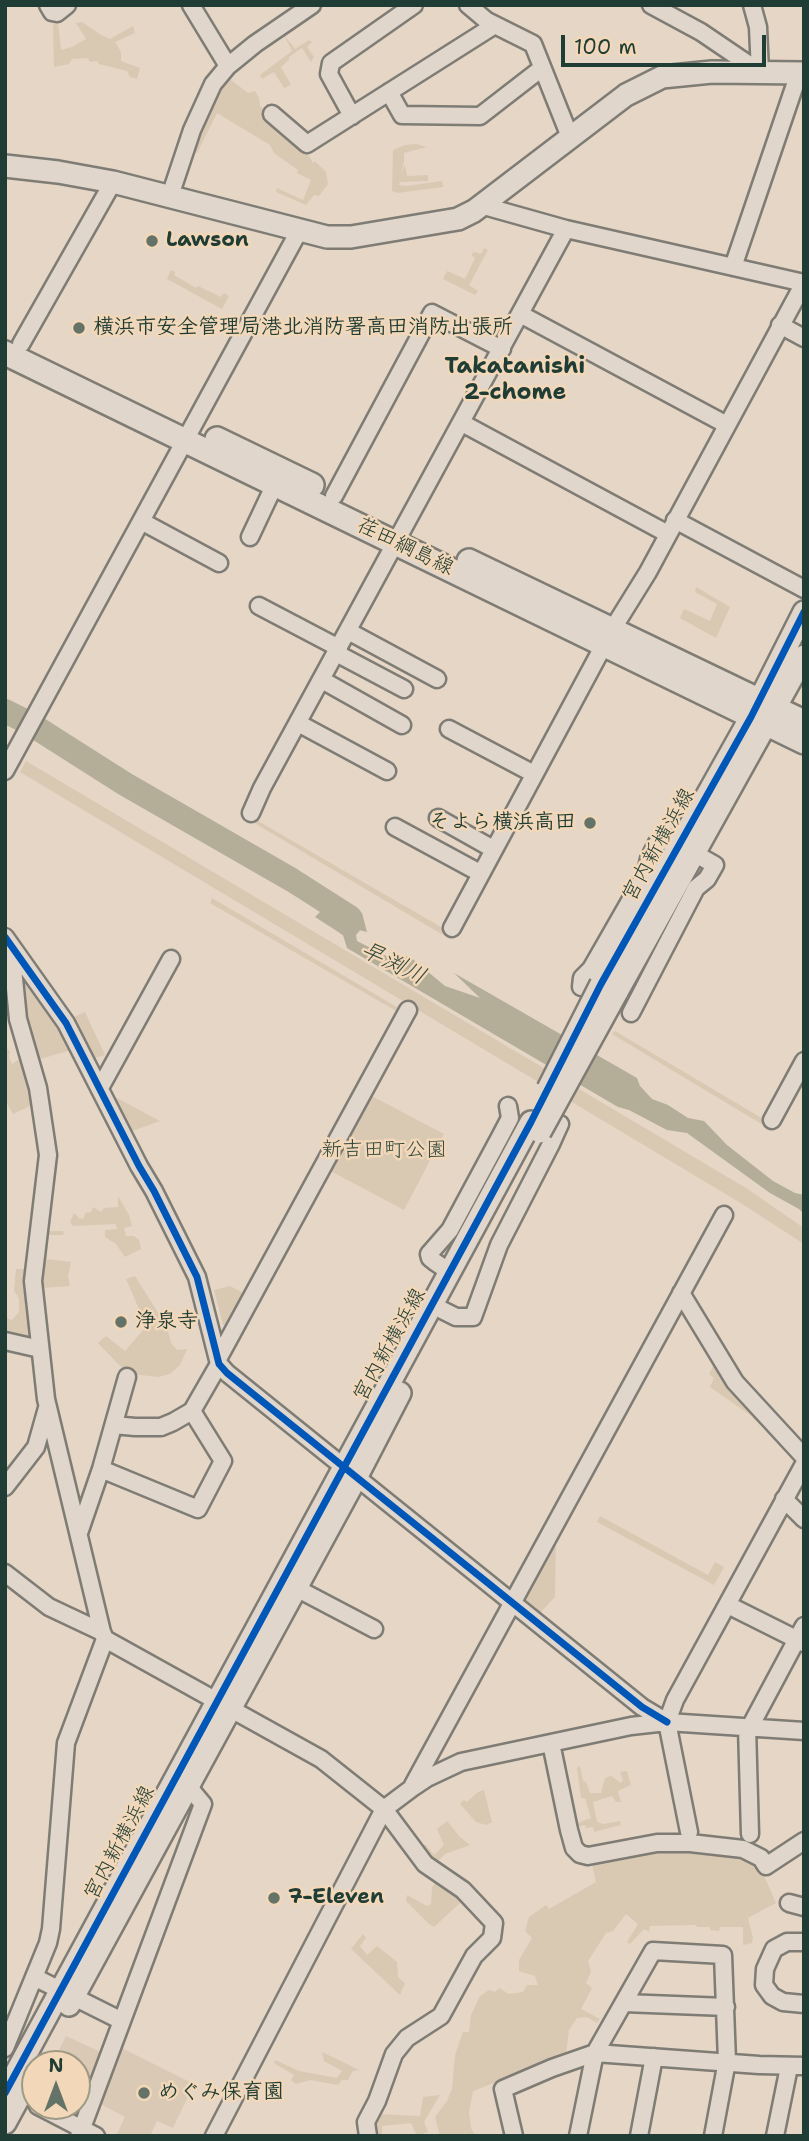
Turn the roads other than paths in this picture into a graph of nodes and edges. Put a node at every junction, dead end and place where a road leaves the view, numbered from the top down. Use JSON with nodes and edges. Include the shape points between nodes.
{"nodes":[{"id":1,"x":48,"y":5,"type":"edge"},
{"id":2,"x":67,"y":5,"type":"edge"},
{"id":3,"x":312,"y":5,"type":"edge"},
{"id":4,"x":414,"y":5,"type":"edge"},
{"id":5,"x":468,"y":5,"type":"edge"},
{"id":6,"x":651,"y":5,"type":"edge"},
{"id":7,"x":752,"y":5,"type":"edge"},
{"id":8,"x":194,"y":6,"type":"edge"},
{"id":9,"x":495,"y":25,"type":"junction"},
{"id":10,"x":229,"y":66,"type":"junction"},
{"id":11,"x":542,"y":68,"type":"junction"},
{"id":12,"x":760,"y":72,"type":"junction"},
{"id":13,"x":801,"y":73,"type":"edge"},
{"id":14,"x":388,"y":92,"type":"junction"},
{"id":15,"x":272,"y":114,"type":"dead end"},
{"id":16,"x":352,"y":116,"type":"junction"},
{"id":17,"x":570,"y":137,"type":"junction"},
{"id":18,"x":5,"y":166,"type":"edge"},
{"id":19,"x":113,"y":182,"type":"junction"},
{"id":20,"x":170,"y":196,"type":"junction"},
{"id":21,"x":484,"y":206,"type":"junction"},
{"id":22,"x":566,"y":229,"type":"junction"},
{"id":23,"x":299,"y":231,"type":"junction"},
{"id":24,"x":733,"y":267,"type":"junction"},
{"id":25,"x":804,"y":283,"type":"edge"},
{"id":26,"x":520,"y":314,"type":"junction"},
{"id":27,"x":780,"y":325,"type":"junction"},
{"id":28,"x":804,"y":338,"type":"edge"},
{"id":29,"x":502,"y":349,"type":"junction"},
{"id":30,"x":10,"y":352,"type":"edge"},
{"id":31,"x":462,"y":423,"type":"junction"},
{"id":32,"x":727,"y":425,"type":"junction"},
{"id":33,"x":189,"y":434,"type":"junction"},
{"id":34,"x":275,"y":484,"type":"junction"},
{"id":35,"x":334,"y":496,"type":"junction"},
{"id":36,"x":142,"y":521,"type":"junction"},
{"id":37,"x":672,"y":527,"type":"junction"},
{"id":38,"x":399,"y":536,"type":"junction"},
{"id":39,"x":250,"y":537,"type":"dead end"},
{"id":40,"x":219,"y":563,"type":"dead end"},
{"id":41,"x":804,"y":589,"type":"edge"},
{"id":42,"x":260,"y":607,"type":"dead end"},
{"id":43,"x":804,"y":612,"type":"edge"},
{"id":44,"x":348,"y":631,"type":"junction"},
{"id":45,"x":607,"y":637,"type":"junction"},
{"id":46,"x":338,"y":651,"type":"junction"},
{"id":47,"x":804,"y":656,"type":"edge"},
{"id":48,"x":437,"y":679,"type":"dead end"},
{"id":49,"x":322,"y":680,"type":"junction"},
{"id":50,"x":404,"y":689,"type":"dead end"},
{"id":51,"x":763,"y":713,"type":"junction"},
{"id":52,"x":804,"y":722,"type":"edge"},
{"id":53,"x":298,"y":723,"type":"junction"},
{"id":54,"x":402,"y":725,"type":"dead end"},
{"id":55,"x":449,"y":729,"type":"dead end"},
{"id":56,"x":804,"y":742,"type":"edge"},
{"id":57,"x":6,"y":769,"type":"edge"},
{"id":58,"x":387,"y":771,"type":"dead end"},
{"id":59,"x":534,"y":774,"type":"junction"},
{"id":60,"x":251,"y":813,"type":"dead end"},
{"id":61,"x":438,"y":818,"type":"dead end"},
{"id":62,"x":395,"y":827,"type":"dead end"},
{"id":63,"x":493,"y":849,"type":"junction"},
{"id":64,"x":687,"y":849,"type":"junction"},
{"id":65,"x":480,"y":873,"type":"junction"},
{"id":66,"x":452,"y":928,"type":"dead end"},
{"id":67,"x":8,"y":943,"type":"edge"},
{"id":68,"x":171,"y":958,"type":"dead end"},
{"id":69,"x":600,"y":988,"type":"junction"},
{"id":70,"x":408,"y":1010,"type":"dead end"},
{"id":71,"x":631,"y":1013,"type":"dead end"},
{"id":72,"x":804,"y":1061,"type":"edge"},
{"id":73,"x":100,"y":1088,"type":"junction"},
{"id":74,"x":527,"y":1120,"type":"junction"},
{"id":75,"x":772,"y":1120,"type":"dead end"},
{"id":76,"x":724,"y":1215,"type":"dead end"},
{"id":77,"x":681,"y":1293,"type":"junction"},
{"id":78,"x":442,"y":1310,"type":"junction"},
{"id":79,"x":5,"y":1341,"type":"edge"},
{"id":80,"x":40,"y":1349,"type":"junction"},
{"id":81,"x":218,"y":1362,"type":"junction"},
{"id":82,"x":127,"y":1377,"type":"dead end"},
{"id":83,"x":47,"y":1406,"type":"junction"},
{"id":84,"x":192,"y":1411,"type":"junction"},
{"id":85,"x":114,"y":1425,"type":"junction"},
{"id":86,"x":804,"y":1457,"type":"edge"},
{"id":87,"x":804,"y":1464,"type":"edge"},
{"id":88,"x":100,"y":1469,"type":"junction"},
{"id":89,"x":350,"y":1472,"type":"junction"},
{"id":90,"x":5,"y":1487,"type":"edge"},
{"id":91,"x":784,"y":1499,"type":"junction"},
{"id":92,"x":804,"y":1519,"type":"edge"},
{"id":93,"x":79,"y":1532,"type":"junction"},
{"id":94,"x":5,"y":1573,"type":"edge"},
{"id":95,"x":296,"y":1588,"type":"junction"},
{"id":96,"x":513,"y":1602,"type":"junction"},
{"id":97,"x":728,"y":1605,"type":"junction"},
{"id":98,"x":374,"y":1629,"type":"dead end"},
{"id":99,"x":104,"y":1635,"type":"junction"},
{"id":100,"x":801,"y":1636,"type":"edge"},
{"id":101,"x":224,"y":1704,"type":"junction"},
{"id":102,"x":667,"y":1722,"type":"junction"},
{"id":103,"x":748,"y":1727,"type":"junction"},
{"id":104,"x":804,"y":1731,"type":"edge"},
{"id":105,"x":551,"y":1743,"type":"junction"},
{"id":106,"x":188,"y":1786,"type":"junction"},
{"id":107,"x":412,"y":1788,"type":"junction"},
{"id":108,"x":384,"y":1810,"type":"junction"},
{"id":109,"x":689,"y":1832,"type":"dead end"},
{"id":110,"x":750,"y":1834,"type":"dead end"},
{"id":111,"x":804,"y":1841,"type":"edge"},
{"id":112,"x":804,"y":1942,"type":"edge"},
{"id":113,"x":34,"y":1977,"type":"junction"},
{"id":114,"x":67,"y":1994,"type":"junction"},
{"id":115,"x":624,"y":2003,"type":"junction"},
{"id":116,"x":804,"y":2004,"type":"edge"},
{"id":117,"x":726,"y":2007,"type":"junction"},
{"id":118,"x":122,"y":2021,"type":"junction"},
{"id":119,"x":5,"y":2048,"type":"edge"},
{"id":120,"x":42,"y":2050,"type":"edge"},
{"id":121,"x":43,"y":2050,"type":"edge"},
{"id":122,"x":595,"y":2053,"type":"junction"},
{"id":123,"x":654,"y":2057,"type":"junction"},
{"id":124,"x":727,"y":2061,"type":"junction"},
{"id":125,"x":796,"y":2066,"type":"edge"},
{"id":126,"x":21,"y":2098,"type":"edge"},
{"id":127,"x":61,"y":2120,"type":"edge"},
{"id":128,"x":5,"y":2123,"type":"edge"},
{"id":129,"x":86,"y":2134,"type":"edge"},
{"id":130,"x":215,"y":2136,"type":"edge"},
{"id":131,"x":368,"y":2136,"type":"edge"},
{"id":132,"x":514,"y":2136,"type":"edge"},
{"id":133,"x":578,"y":2136,"type":"edge"},
{"id":134,"x":639,"y":2136,"type":"edge"},
{"id":135,"x":713,"y":2136,"type":"edge"},
{"id":136,"x":775,"y":2136,"type":"edge"}],
"edges":[{"from":1,"to":2,"type":"street","via":[[52,12]]},
{"from":3,"to":10,"type":"street"},
{"from":4,"to":16,"type":"street","via":[[331,63],[329,74]]},
{"from":5,"to":9,"type":"street"},
{"from":6,"to":12,"type":"street"},
{"from":7,"to":12,"type":"street"},
{"from":8,"to":10,"type":"street"},
{"from":9,"to":11,"type":"street","via":[[533,44]]},
{"from":9,"to":14,"type":"street"},
{"from":10,"to":20,"type":"street","via":[[213,84],[192,130]]},
{"from":11,"to":14,"type":"street","via":[[480,116],[402,115]]},
{"from":11,"to":17,"type":"street"},
{"from":12,"to":13,"type":"street"},
{"from":12,"to":17,"type":"street","via":[[662,77],[626,95]]},
{"from":13,"to":24,"type":"street"},
{"from":14,"to":16,"type":"street"},
{"from":15,"to":16,"type":"street","via":[[307,144]]},
{"from":17,"to":21,"type":"street"},
{"from":18,"to":19,"type":"street"},
{"from":19,"to":20,"type":"street"},
{"from":19,"to":30,"type":"street"},
{"from":20,"to":23,"type":"street"},
{"from":21,"to":22,"type":"street"},
{"from":21,"to":23,"type":"street","via":[[458,219],[351,237]]},
{"from":22,"to":24,"type":"street"},
{"from":22,"to":26,"type":"street"},
{"from":23,"to":33,"type":"street"},
{"from":24,"to":25,"type":"street"},
{"from":25,"to":27,"type":"street"},
{"from":26,"to":29,"type":"street"},
{"from":26,"to":32,"type":"street"},
{"from":27,"to":28,"type":"street"},
{"from":27,"to":32,"type":"street"},
{"from":29,"to":31,"type":"street"},
{"from":29,"to":35,"type":"street","via":[[432,313]]},
{"from":30,"to":33,"type":"main road","name":"荏田綱島線","via":[[45,364]]},
{"from":31,"to":37,"type":"street"},
{"from":31,"to":38,"type":"street"},
{"from":32,"to":37,"type":"street"},
{"from":33,"to":34,"type":"main road","name":"荏田綱島線"},
{"from":33,"to":35,"type":"main road","name":"荏田綱島線"},
{"from":33,"to":36,"type":"street"},
{"from":34,"to":38,"type":"main road","name":"荏田綱島線"},
{"from":34,"to":39,"type":"street"},
{"from":35,"to":38,"type":"main road","name":"荏田綱島線"},
{"from":36,"to":40,"type":"street"},
{"from":36,"to":57,"type":"street"},
{"from":37,"to":41,"type":"street"},
{"from":37,"to":45,"type":"street"},
{"from":38,"to":44,"type":"street"},
{"from":38,"to":45,"type":"main road","name":"荏田綱島線"},
{"from":42,"to":46,"type":"street"},
{"from":43,"to":51,"type":"street","name":"宮内新横浜線"},
{"from":44,"to":46,"type":"street"},
{"from":44,"to":48,"type":"street"},
{"from":45,"to":51,"type":"main road","name":"荏田綱島線"},
{"from":45,"to":59,"type":"street"},
{"from":46,"to":49,"type":"street"},
{"from":46,"to":50,"type":"street"},
{"from":47,"to":51,"type":"street","name":"宮内新横浜線"},
{"from":49,"to":53,"type":"street"},
{"from":49,"to":54,"type":"street"},
{"from":51,"to":52,"type":"main road","name":"荏田綱島線"},
{"from":51,"to":56,"type":"main road","name":"荏田綱島線"},
{"from":51,"to":64,"type":"street","name":"宮内新横浜線"},
{"from":53,"to":58,"type":"street"},
{"from":53,"to":60,"type":"street"},
{"from":55,"to":59,"type":"street"},
{"from":59,"to":63,"type":"street"},
{"from":61,"to":63,"type":"street"},
{"from":62,"to":65,"type":"street"},
{"from":63,"to":65,"type":"street"},
{"from":64,"to":69,"type":"street","name":"宮内新横浜線"},
{"from":64,"to":69,"type":"street","via":[[669,839],[657,843],[646,873],[582,978]]},
{"from":64,"to":71,"type":"street","via":[[715,865],[696,888]]},
{"from":65,"to":66,"type":"street"},
{"from":67,"to":73,"type":"street","via":[[66,1023]]},
{"from":67,"to":80,"type":"street","via":[[18,1019],[38,1088],[48,1155],[33,1281]]},
{"from":68,"to":73,"type":"street"},
{"from":69,"to":74,"type":"street","name":"宮内新横浜線","bridge":true},
{"from":70,"to":81,"type":"street"},
{"from":72,"to":75,"type":"street"},
{"from":73,"to":81,"type":"street","via":[[197,1277]]},
{"from":74,"to":78,"type":"street","name":"宮内新横浜線"},
{"from":74,"to":78,"type":"street","via":[[551,1144],[499,1245],[473,1317],[456,1317]]},
{"from":74,"to":89,"type":"street","name":"宮内新横浜線"},
{"from":76,"to":77,"type":"street"},
{"from":77,"to":86,"type":"street","via":[[735,1382]]},
{"from":77,"to":96,"type":"street"},
{"from":78,"to":89,"type":"street","name":"宮内新横浜線"},
{"from":79,"to":80,"type":"street"},
{"from":80,"to":83,"type":"street"},
{"from":81,"to":84,"type":"street"},
{"from":81,"to":89,"type":"street"},
{"from":82,"to":85,"type":"street"},
{"from":83,"to":90,"type":"street","via":[[36,1447]]},
{"from":83,"to":93,"type":"street"},
{"from":84,"to":85,"type":"street","via":[[161,1427]]},
{"from":84,"to":88,"type":"street","via":[[223,1461],[198,1509]]},
{"from":85,"to":88,"type":"street"},
{"from":87,"to":91,"type":"street"},
{"from":88,"to":93,"type":"street"},
{"from":89,"to":95,"type":"street","name":"宮内新横浜線"},
{"from":89,"to":96,"type":"street"},
{"from":89,"to":101,"type":"street","name":"宮内新横浜線"},
{"from":91,"to":92,"type":"street"},
{"from":91,"to":97,"type":"street"},
{"from":93,"to":99,"type":"street"},
{"from":94,"to":99,"type":"street","via":[[49,1607]]},
{"from":95,"to":98,"type":"street"},
{"from":95,"to":101,"type":"street","name":"宮内新横浜線"},
{"from":96,"to":102,"type":"street","via":[[642,1707]]},
{"from":96,"to":107,"type":"street"},
{"from":97,"to":100,"type":"street"},
{"from":97,"to":102,"type":"street"},
{"from":99,"to":101,"type":"street"},
{"from":99,"to":113,"type":"street","via":[[66,1743],[51,1929]]},
{"from":100,"to":103,"type":"street"},
{"from":101,"to":106,"type":"street","name":"宮内新横浜線"},
{"from":101,"to":108,"type":"street","via":[[321,1759]]},
{"from":101,"to":114,"type":"street","name":"宮内新横浜線"},
{"from":102,"to":103,"type":"street"},
{"from":102,"to":105,"type":"street"},
{"from":102,"to":109,"type":"street"},
{"from":103,"to":104,"type":"street"},
{"from":103,"to":110,"type":"street"},
{"from":105,"to":107,"type":"street","via":[[461,1762]]},
{"from":105,"to":111,"type":"street","via":[[569,1830],[580,1854],[690,1843],[743,1849],[761,1858],[767,1869]]},
{"from":106,"to":114,"type":"street","name":"宮内新横浜線"},
{"from":106,"to":118,"type":"street","via":[[203,1804]]},
{"from":107,"to":108,"type":"street"},
{"from":108,"to":130,"type":"street"},
{"from":108,"to":131,"type":"street","via":[[425,1864],[463,1889],[494,1923],[492,1938],[474,1956],[442,2016],[407,2038],[394,2054],[366,2122]]},
{"from":112,"to":116,"type":"street","via":[[787,1942],[774,1949],[764,1985],[783,2002]]},
{"from":113,"to":114,"type":"street"},
{"from":113,"to":119,"type":"street"},
{"from":114,"to":118,"type":"street"},
{"from":114,"to":120,"type":"street","name":"宮内新横浜線"},
{"from":114,"to":121,"type":"street","name":"宮内新横浜線"},
{"from":115,"to":117,"type":"street"},
{"from":115,"to":117,"type":"street","via":[[653,1951],[723,1955]]},
{"from":115,"to":122,"type":"street"},
{"from":117,"to":124,"type":"street"},
{"from":118,"to":129,"type":"street"},
{"from":122,"to":123,"type":"street"},
{"from":122,"to":132,"type":"street","via":[[503,2089]]},
{"from":122,"to":133,"type":"street"},
{"from":123,"to":124,"type":"street"},
{"from":123,"to":134,"type":"street"},
{"from":124,"to":125,"type":"street"},
{"from":124,"to":135,"type":"street"},
{"from":125,"to":136,"type":"street"},
{"from":126,"to":128,"type":"street","name":"宮内新横浜線"},
{"from":127,"to":129,"type":"street"}]}
